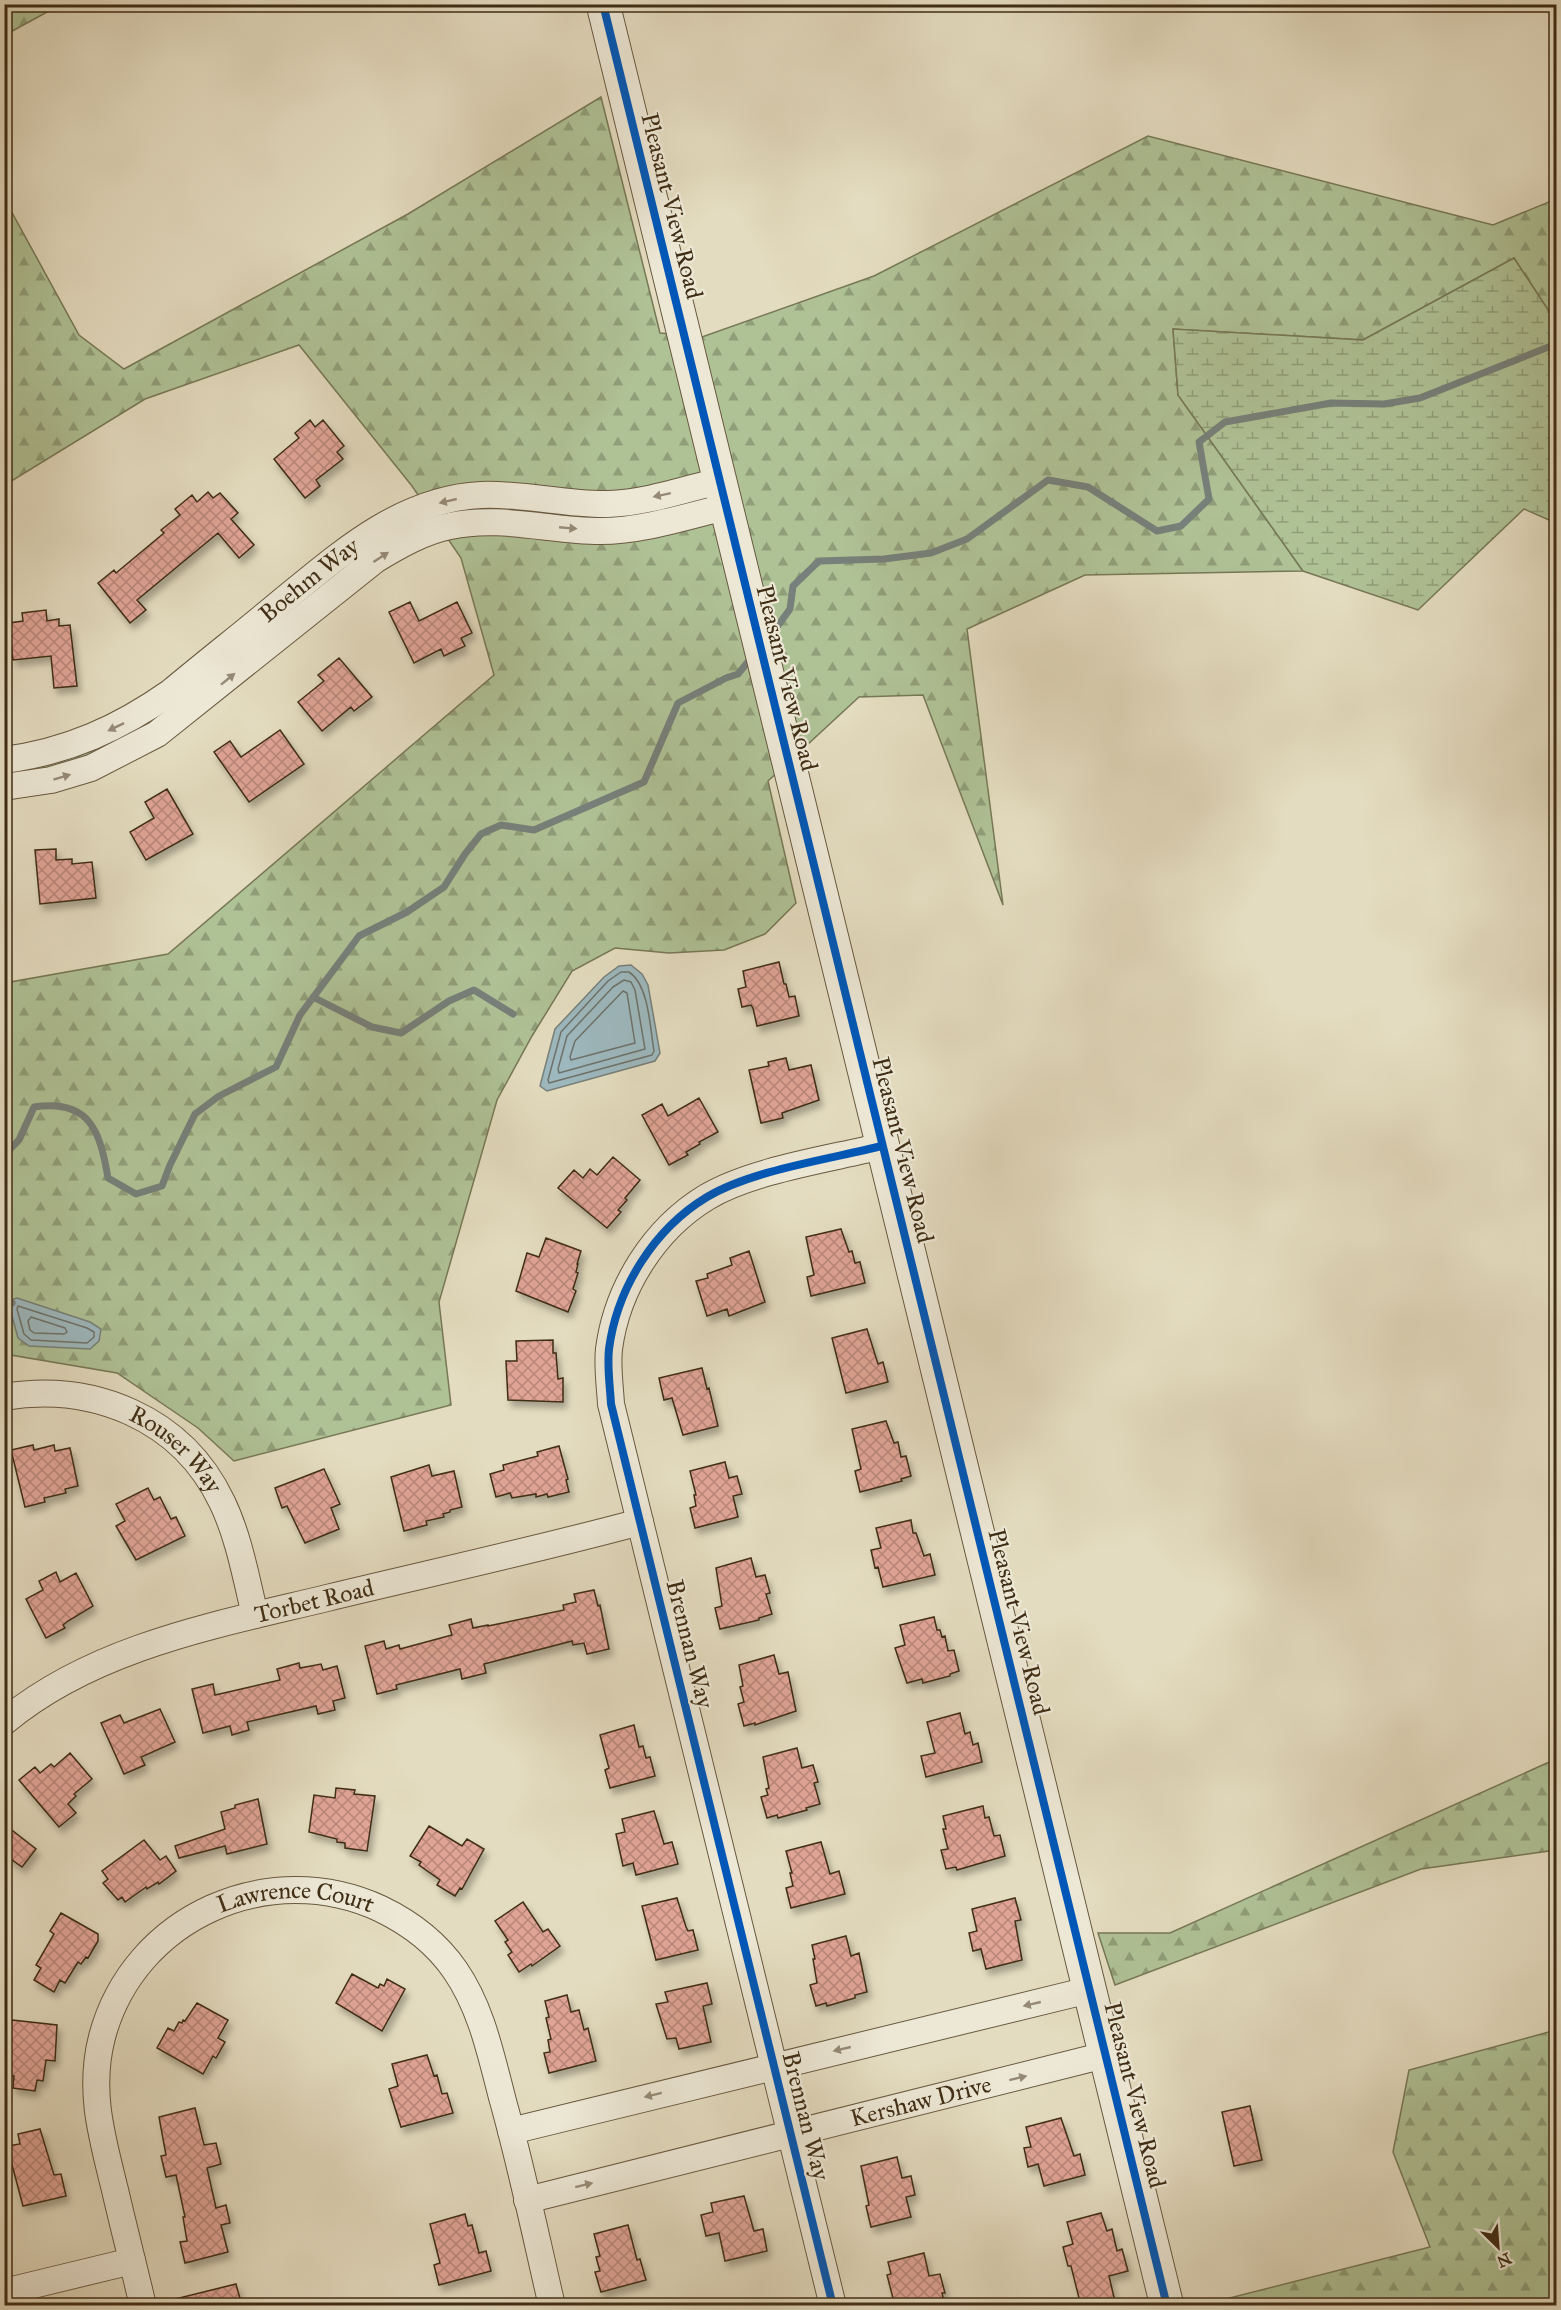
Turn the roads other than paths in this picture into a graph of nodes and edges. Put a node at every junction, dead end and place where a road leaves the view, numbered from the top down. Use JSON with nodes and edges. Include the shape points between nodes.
{"nodes":[{"id":1,"x":603,"y":4,"type":"edge"},
{"id":2,"x":722,"y":494,"type":"junction"},
{"id":3,"x":487,"y":495,"type":"junction"},
{"id":4,"x":488,"y":522,"type":"junction"},
{"id":5,"x":151,"y":706,"type":"junction"},
{"id":6,"x":171,"y":723,"type":"junction"},
{"id":7,"x":4,"y":760,"type":"edge"},
{"id":8,"x":5,"y":785,"type":"edge"},
{"id":9,"x":882,"y":1146,"type":"junction"},
{"id":10,"x":4,"y":1397,"type":"edge"},
{"id":11,"x":640,"y":1522,"type":"junction"},
{"id":12,"x":255,"y":1615,"type":"junction"},
{"id":13,"x":4,"y":1722,"type":"edge"},
{"id":14,"x":1089,"y":1990,"type":"junction"},
{"id":15,"x":1105,"y":2055,"type":"junction"},
{"id":16,"x":774,"y":2066,"type":"junction"},
{"id":17,"x":511,"y":2131,"type":"junction"},
{"id":18,"x":790,"y":2133,"type":"junction"},
{"id":19,"x":527,"y":2200,"type":"junction"},
{"id":20,"x":132,"y":2261,"type":"junction"},
{"id":21,"x":4,"y":2292,"type":"edge"},
{"id":22,"x":143,"y":2306,"type":"edge"},
{"id":23,"x":552,"y":2306,"type":"edge"},
{"id":24,"x":833,"y":2306,"type":"edge"},
{"id":25,"x":1167,"y":2306,"type":"edge"}],
"edges":[{"from":1,"to":2,"type":"street","name":"Pleasant View Road"},
{"from":2,"to":3,"type":"street","name":"Boehm Way","one_way":true,"via":[[607,504]]},
{"from":4,"to":2,"type":"street","name":"Boehm Way","one_way":true,"via":[[600,531],[628,529]]},
{"from":2,"to":9,"type":"street","name":"Pleasant View Road"},
{"from":3,"to":4,"type":"street"},
{"from":3,"to":5,"type":"street","name":"Boehm Way","one_way":true,"via":[[444,501],[382,525],[348,547]]},
{"from":6,"to":4,"type":"street","name":"Boehm Way","one_way":true,"via":[[375,560],[402,544],[449,526]]},
{"from":5,"to":6,"type":"street"},
{"from":5,"to":7,"type":"street","name":"Boehm Way","one_way":true,"via":[[117,727],[72,745]]},
{"from":8,"to":6,"type":"street","name":"Boehm Way","one_way":true,"via":[[51,780],[91,768]]},
{"from":9,"to":11,"type":"street","name":"Brennan Way","via":[[741,1182],[708,1197],[682,1215],[642,1261],[615,1320],[609,1350],[611,1404]]},
{"from":9,"to":14,"type":"street","name":"Pleasant View Road"},
{"from":10,"to":12,"type":"street","name":"Rouser Way","via":[[31,1392],[72,1393],[107,1402],[162,1430],[206,1474],[222,1502]]},
{"from":11,"to":12,"type":"street","name":"Torbet Road"},
{"from":11,"to":16,"type":"street","name":"Brennan Way"},
{"from":12,"to":13,"type":"street","name":"Torbet Road","via":[[141,1647],[95,1666]]},
{"from":14,"to":15,"type":"street","name":"Pleasant View Road"},
{"from":14,"to":16,"type":"street","one_way":true},
{"from":18,"to":15,"type":"street","name":"Kershaw Drive","one_way":true},
{"from":15,"to":25,"type":"street","name":"Pleasant View Road"},
{"from":16,"to":17,"type":"street","one_way":true},
{"from":16,"to":18,"type":"street","name":"Brennan Way"},
{"from":17,"to":19,"type":"street","name":"Lawrence Court"},
{"from":17,"to":20,"type":"street","name":"Lawrence Court","via":[[486,2035],[472,2000],[454,1969],[425,1937],[360,1900],[322,1890],[280,1890],[242,1896],[206,1910],[170,1933],[138,1964],[116,1998],[102,2037],[95,2077],[97,2114]]},
{"from":19,"to":18,"type":"street","name":"Kershaw Drive","one_way":true},
{"from":18,"to":24,"type":"street","name":"Brennan Way"},
{"from":19,"to":23,"type":"street","name":"Lawrence Court"},
{"from":20,"to":21,"type":"street"},
{"from":20,"to":22,"type":"street","name":"Lawrence Court"}]}
